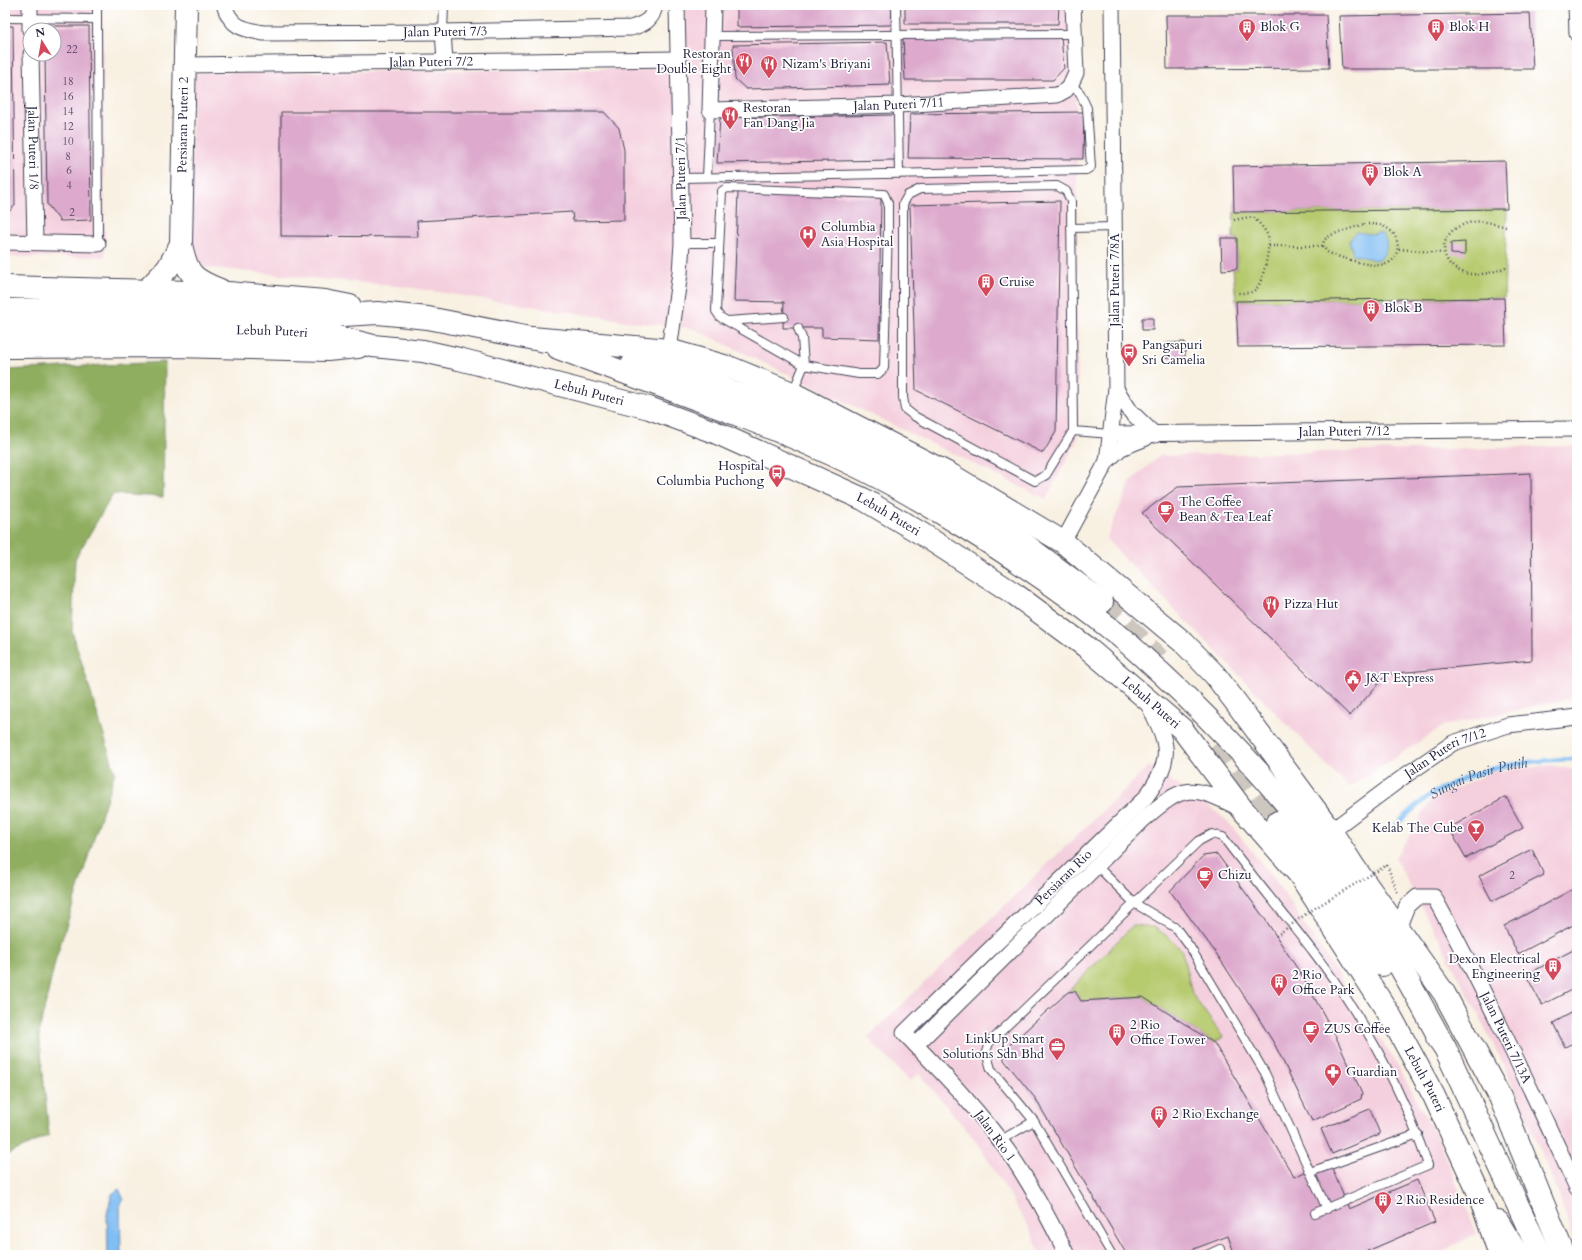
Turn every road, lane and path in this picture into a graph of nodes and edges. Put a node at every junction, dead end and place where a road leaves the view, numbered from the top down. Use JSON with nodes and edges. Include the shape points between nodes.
{"nodes":[{"id":1,"x":97,"y":5,"type":"edge"},
{"id":2,"x":186,"y":5,"type":"edge"},
{"id":3,"x":444,"y":5,"type":"edge"},
{"id":4,"x":655,"y":5,"type":"edge"},
{"id":5,"x":677,"y":5,"type":"edge"},
{"id":6,"x":713,"y":5,"type":"edge"},
{"id":7,"x":896,"y":5,"type":"edge"},
{"id":8,"x":1073,"y":5,"type":"edge"},
{"id":9,"x":1112,"y":5,"type":"edge"},
{"id":10,"x":1576,"y":5,"type":"edge"},
{"id":11,"x":226,"y":11,"type":"edge"},
{"id":12,"x":5,"y":18,"type":"edge"},
{"id":13,"x":30,"y":18,"type":"edge"},
{"id":14,"x":97,"y":19,"type":"junction"},
{"id":15,"x":443,"y":32,"type":"junction"},
{"id":16,"x":1074,"y":34,"type":"junction"},
{"id":17,"x":1577,"y":34,"type":"edge"},
{"id":18,"x":897,"y":35,"type":"junction"},
{"id":19,"x":713,"y":36,"type":"junction"},
{"id":20,"x":678,"y":59,"type":"junction"},
{"id":21,"x":445,"y":61,"type":"junction"},
{"id":22,"x":31,"y":62,"type":"edge"},
{"id":23,"x":184,"y":65,"type":"junction"},
{"id":24,"x":1073,"y":78,"type":"junction"},
{"id":25,"x":898,"y":105,"type":"junction"},
{"id":26,"x":710,"y":110,"type":"junction"},
{"id":27,"x":899,"y":174,"type":"junction"},
{"id":28,"x":707,"y":177,"type":"junction"},
{"id":29,"x":682,"y":178,"type":"junction"},
{"id":30,"x":1234,"y":220,"type":"dead end"},
{"id":31,"x":1114,"y":227,"type":"junction"},
{"id":32,"x":1506,"y":227,"type":"dead end"},
{"id":33,"x":1072,"y":228,"type":"junction"},
{"id":34,"x":5,"y":242,"type":"edge"},
{"id":35,"x":34,"y":242,"type":"junction"},
{"id":36,"x":682,"y":243,"type":"junction"},
{"id":37,"x":719,"y":243,"type":"junction"},
{"id":38,"x":98,"y":244,"type":"joint"},
{"id":39,"x":180,"y":244,"type":"junction"},
{"id":40,"x":1269,"y":246,"type":"junction"},
{"id":41,"x":1323,"y":246,"type":"junction"},
{"id":42,"x":1399,"y":249,"type":"junction"},
{"id":43,"x":1443,"y":253,"type":"junction"},
{"id":44,"x":1506,"y":266,"type":"dead end"},
{"id":45,"x":5,"y":287,"type":"edge"},
{"id":46,"x":146,"y":292,"type":"junction"},
{"id":47,"x":228,"y":293,"type":"junction"},
{"id":48,"x":1236,"y":293,"type":"dead end"},
{"id":49,"x":5,"y":310,"type":"edge"},
{"id":50,"x":378,"y":313,"type":"junction"},
{"id":51,"x":784,"y":317,"type":"dead end"},
{"id":52,"x":184,"y":319,"type":"junction"},
{"id":53,"x":728,"y":321,"type":"junction"},
{"id":54,"x":5,"y":326,"type":"edge"},
{"id":55,"x":798,"y":328,"type":"dead end"},
{"id":56,"x":531,"y":338,"type":"junction"},
{"id":57,"x":373,"y":346,"type":"junction"},
{"id":58,"x":5,"y":347,"type":"edge"},
{"id":59,"x":668,"y":350,"type":"junction"},
{"id":60,"x":804,"y":365,"type":"junction"},
{"id":61,"x":1116,"y":389,"type":"junction"},
{"id":62,"x":792,"y":393,"type":"junction"},
{"id":63,"x":1577,"y":429,"type":"edge"},
{"id":64,"x":1073,"y":431,"type":"junction"},
{"id":65,"x":1111,"y":434,"type":"junction"},
{"id":66,"x":1155,"y":435,"type":"junction"},
{"id":67,"x":1107,"y":461,"type":"junction"},
{"id":68,"x":1063,"y":542,"type":"junction"},
{"id":69,"x":1102,"y":602,"type":"tunnel mouth"},
{"id":70,"x":1145,"y":698,"type":"junction"},
{"id":71,"x":1577,"y":717,"type":"edge"},
{"id":72,"x":1243,"y":810,"type":"junction"},
{"id":73,"x":1278,"y":822,"type":"tunnel mouth"},
{"id":74,"x":1323,"y":836,"type":"junction"},
{"id":75,"x":1086,"y":855,"type":"junction"},
{"id":76,"x":1097,"y":866,"type":"junction"},
{"id":77,"x":1398,"y":895,"type":"dead end"},
{"id":78,"x":1134,"y":903,"type":"junction"},
{"id":79,"x":1398,"y":929,"type":"junction"},
{"id":80,"x":1276,"y":936,"type":"dead end"},
{"id":81,"x":904,"y":1033,"type":"joint"},
{"id":82,"x":916,"y":1046,"type":"junction"},
{"id":83,"x":1446,"y":1048,"type":"junction"},
{"id":84,"x":1034,"y":1121,"type":"junction"},
{"id":85,"x":1418,"y":1134,"type":"junction"},
{"id":86,"x":1001,"y":1140,"type":"junction"},
{"id":87,"x":1528,"y":1168,"type":"junction"},
{"id":88,"x":1310,"y":1172,"type":"junction"},
{"id":89,"x":1577,"y":1188,"type":"edge"},
{"id":90,"x":1478,"y":1191,"type":"junction"},
{"id":91,"x":1327,"y":1208,"type":"junction"},
{"id":92,"x":1533,"y":1211,"type":"junction"},
{"id":93,"x":1315,"y":1213,"type":"dead end"},
{"id":94,"x":1220,"y":1249,"type":"dead end"},
{"id":95,"x":1557,"y":1252,"type":"edge"},
{"id":96,"x":1067,"y":1255,"type":"edge"},
{"id":97,"x":1112,"y":1255,"type":"edge"},
{"id":98,"x":1207,"y":1255,"type":"edge"},
{"id":99,"x":1500,"y":1255,"type":"edge"},
{"id":100,"x":1518,"y":1255,"type":"edge"}],
"edges":[{"from":1,"to":14,"type":"lane"},
{"from":2,"to":23,"type":"main road","name":"Persiaran Puteri 2"},
{"from":3,"to":15,"type":"lane"},
{"from":4,"to":15,"type":"street","name":"Jalan Puteri 7/3","via":[[651,18],[642,25],[631,28]]},
{"from":5,"to":20,"type":"street","name":"Jalan Puteri 7/1"},
{"from":6,"to":19,"type":"street"},
{"from":7,"to":18,"type":"lane"},
{"from":8,"to":16,"type":"street"},
{"from":9,"to":31,"type":"street","name":"Jalan Puteri 7/8A"},
{"from":10,"to":17,"type":"street"},
{"from":11,"to":15,"type":"street","name":"Jalan Puteri 7/3","via":[[237,26],[263,33]]},
{"from":12,"to":13,"type":"lane"},
{"from":13,"to":14,"type":"lane"},
{"from":14,"to":38,"type":"lane"},
{"from":15,"to":21,"type":"street"},
{"from":16,"to":18,"type":"lane"},
{"from":16,"to":24,"type":"street"},
{"from":18,"to":19,"type":"lane"},
{"from":18,"to":25,"type":"lane"},
{"from":19,"to":26,"type":"street"},
{"from":20,"to":21,"type":"street","name":"Jalan Puteri 7/2"},
{"from":20,"to":29,"type":"street","name":"Jalan Puteri 7/1"},
{"from":21,"to":23,"type":"street","name":"Jalan Puteri 7/2"},
{"from":22,"to":35,"type":"street","name":"Jalan Puteri 1/8"},
{"from":23,"to":39,"type":"main road","name":"Persiaran Puteri 2"},
{"from":24,"to":25,"type":"street","name":"Jalan Puteri 7/11","via":[[1066,90],[1046,97]]},
{"from":24,"to":27,"type":"lane","via":[[1087,108],[1091,168]]},
{"from":25,"to":26,"type":"street","name":"Jalan Puteri 7/11"},
{"from":25,"to":27,"type":"lane"},
{"from":26,"to":28,"type":"lane"},
{"from":27,"to":28,"type":"lane"},
{"from":28,"to":29,"type":"lane"},
{"from":29,"to":36,"type":"street","name":"Jalan Puteri 7/1"},
{"from":30,"to":40,"type":"path","via":[[1254,218],[1268,236]]},
{"from":31,"to":33,"type":"lane"},
{"from":31,"to":61,"type":"street","name":"Jalan Puteri 7/8A"},
{"from":32,"to":43,"type":"path","via":[[1474,222],[1461,225],[1450,234]]},
{"from":33,"to":64,"type":"lane"},
{"from":33,"to":64,"type":"lane","via":[[1071,201],[1066,191],[1057,186],[920,189],[908,195],[902,204],[905,409],[920,420],[1035,481],[1046,475]]},
{"from":34,"to":35,"type":"street"},
{"from":35,"to":38,"type":"street"},
{"from":36,"to":37,"type":"lane"},
{"from":36,"to":59,"type":"street","name":"Jalan Puteri 7/1"},
{"from":37,"to":53,"type":"lane","via":[[716,311],[720,317]]},
{"from":37,"to":60,"type":"lane","via":[[722,191],[727,188],[884,194],[888,203],[884,368],[878,374],[872,375]]},
{"from":39,"to":46,"type":"main road","name":"Persiaran Puteri 2","via":[[168,268]]},
{"from":39,"to":47,"type":"main road","name":"Persiaran Puteri 2","via":[[188,269],[194,276],[202,283]]},
{"from":40,"to":41,"type":"path"},
{"from":40,"to":48,"type":"path","via":[[1258,288],[1252,292]]},
{"from":41,"to":42,"type":"path","via":[[1326,252],[1333,255],[1377,266],[1388,264]]},
{"from":41,"to":42,"type":"path","via":[[1324,240],[1332,235],[1356,226],[1378,224],[1390,230]]},
{"from":42,"to":43,"type":"path"},
{"from":43,"to":44,"type":"path","via":[[1446,262],[1461,272],[1485,274]]},
{"from":45,"to":46,"type":"main road"},
{"from":46,"to":47,"type":"main road"},
{"from":47,"to":50,"type":"main road","via":[[325,300]]},
{"from":49,"to":52,"type":"main road","name":"Lebuh Puteri"},
{"from":50,"to":52,"type":"main road","name":"Lebuh Puteri"},
{"from":50,"to":56,"type":"main road","name":"Lebuh Puteri","via":[[428,318]]},
{"from":51,"to":53,"type":"lane"},
{"from":52,"to":54,"type":"main road","name":"Lebuh Puteri"},
{"from":52,"to":57,"type":"main road","name":"Lebuh Puteri","via":[[329,335]]},
{"from":53,"to":60,"type":"lane"},
{"from":55,"to":60,"type":"lane","via":[[802,338]]},
{"from":56,"to":59,"type":"main road"},
{"from":56,"to":69,"type":"main road","via":[[704,381],[791,415],[858,446],[928,484],[1024,543]]},
{"from":56,"to":74,"type":"main road","via":[[772,428],[852,464],[919,499],[999,549],[1119,635],[1219,728]]},
{"from":57,"to":58,"type":"main road","via":[[327,350],[176,346]]},
{"from":57,"to":70,"type":"main road","name":"Lebuh Puteri","via":[[423,351],[459,359],[649,408],[717,432],[785,463],[863,499],[1009,590],[1085,646]]},
{"from":59,"to":62,"type":"main road","via":[[731,368]]},
{"from":60,"to":62,"type":"lane"},
{"from":61,"to":65,"type":"street","name":"Jalan Puteri 7/8A"},
{"from":61,"to":66,"type":"street","via":[[1131,412]]},
{"from":62,"to":68,"type":"main road","via":[[951,475]]},
{"from":63,"to":66,"type":"street","name":"Jalan Puteri 7/12"},
{"from":64,"to":65,"type":"lane"},
{"from":65,"to":66,"type":"street","name":"Jalan Puteri 7/12"},
{"from":65,"to":67,"type":"street","name":"Jalan Puteri 7/8A"},
{"from":66,"to":67,"type":"street","via":[[1121,448]]},
{"from":67,"to":68,"type":"street","name":"Jalan Puteri 7/8A"},
{"from":68,"to":74,"type":"main road","via":[[1184,643],[1215,675]]},
{"from":70,"to":72,"type":"main road","name":"Lebuh Puteri","via":[[1182,729]]},
{"from":70,"to":75,"type":"street","name":"Persiaran Rio","via":[[1163,735],[1164,766],[1146,797]]},
{"from":71,"to":74,"type":"street","name":"Jalan Puteri 7/12","via":[[1508,725],[1453,743]]},
{"from":72,"to":76,"type":"street","name":"Persiaran Rio","via":[[1208,793],[1193,791],[1176,794],[1144,819]]},
{"from":72,"to":90,"type":"main road","name":"Lebuh Puteri","via":[[1299,874],[1391,1017],[1434,1096]]},
{"from":73,"to":83,"type":"main road","via":[[1396,986]]},
{"from":74,"to":79,"type":"main road"},
{"from":74,"to":83,"type":"main road","via":[[1342,876],[1406,977]]},
{"from":74,"to":92,"type":"main road","via":[[1364,894],[1443,1023]]},
{"from":75,"to":76,"type":"lane"},
{"from":75,"to":81,"type":"street","name":"Persiaran Rio"},
{"from":76,"to":78,"type":"lane"},
{"from":76,"to":82,"type":"street","name":"Persiaran Rio"},
{"from":77,"to":80,"type":"path","bridge":true,"via":[[1387,865],[1310,911]]},
{"from":78,"to":84,"type":"lane","via":[[989,1043],[986,1052],[991,1069]]},
{"from":78,"to":85,"type":"lane","via":[[1199,841],[1212,834],[1222,837],[1318,959],[1352,1007],[1392,1077]]},
{"from":78,"to":88,"type":"lane","via":[[1176,928],[1190,947],[1265,1073]]},
{"from":79,"to":87,"type":"main road","via":[[1444,993],[1500,1097]]},
{"from":79,"to":89,"type":"street","name":"Jalan Puteri 7/13A","via":[[1407,906],[1417,897],[1434,897],[1532,1088]]},
{"from":81,"to":82,"type":"street","name":"Jalan Rio 1"},
{"from":82,"to":86,"type":"street","name":"Jalan Rio 1"},
{"from":83,"to":95,"type":"main road"},
{"from":84,"to":86,"type":"lane"},
{"from":84,"to":97,"type":"lane"},
{"from":85,"to":88,"type":"lane"},
{"from":85,"to":91,"type":"lane","via":[[1428,1165]]},
{"from":86,"to":96,"type":"street","name":"Jalan Rio 1","via":[[1028,1182]]},
{"from":87,"to":92,"type":"main road"},
{"from":87,"to":95,"type":"main road"},
{"from":88,"to":91,"type":"lane"},
{"from":90,"to":99,"type":"main road","name":"Lebuh Puteri"},
{"from":90,"to":100,"type":"main road","name":"Lebuh Puteri"},
{"from":91,"to":93,"type":"lane"},
{"from":92,"to":95,"type":"main road"},
{"from":94,"to":98,"type":"lane"}]}
